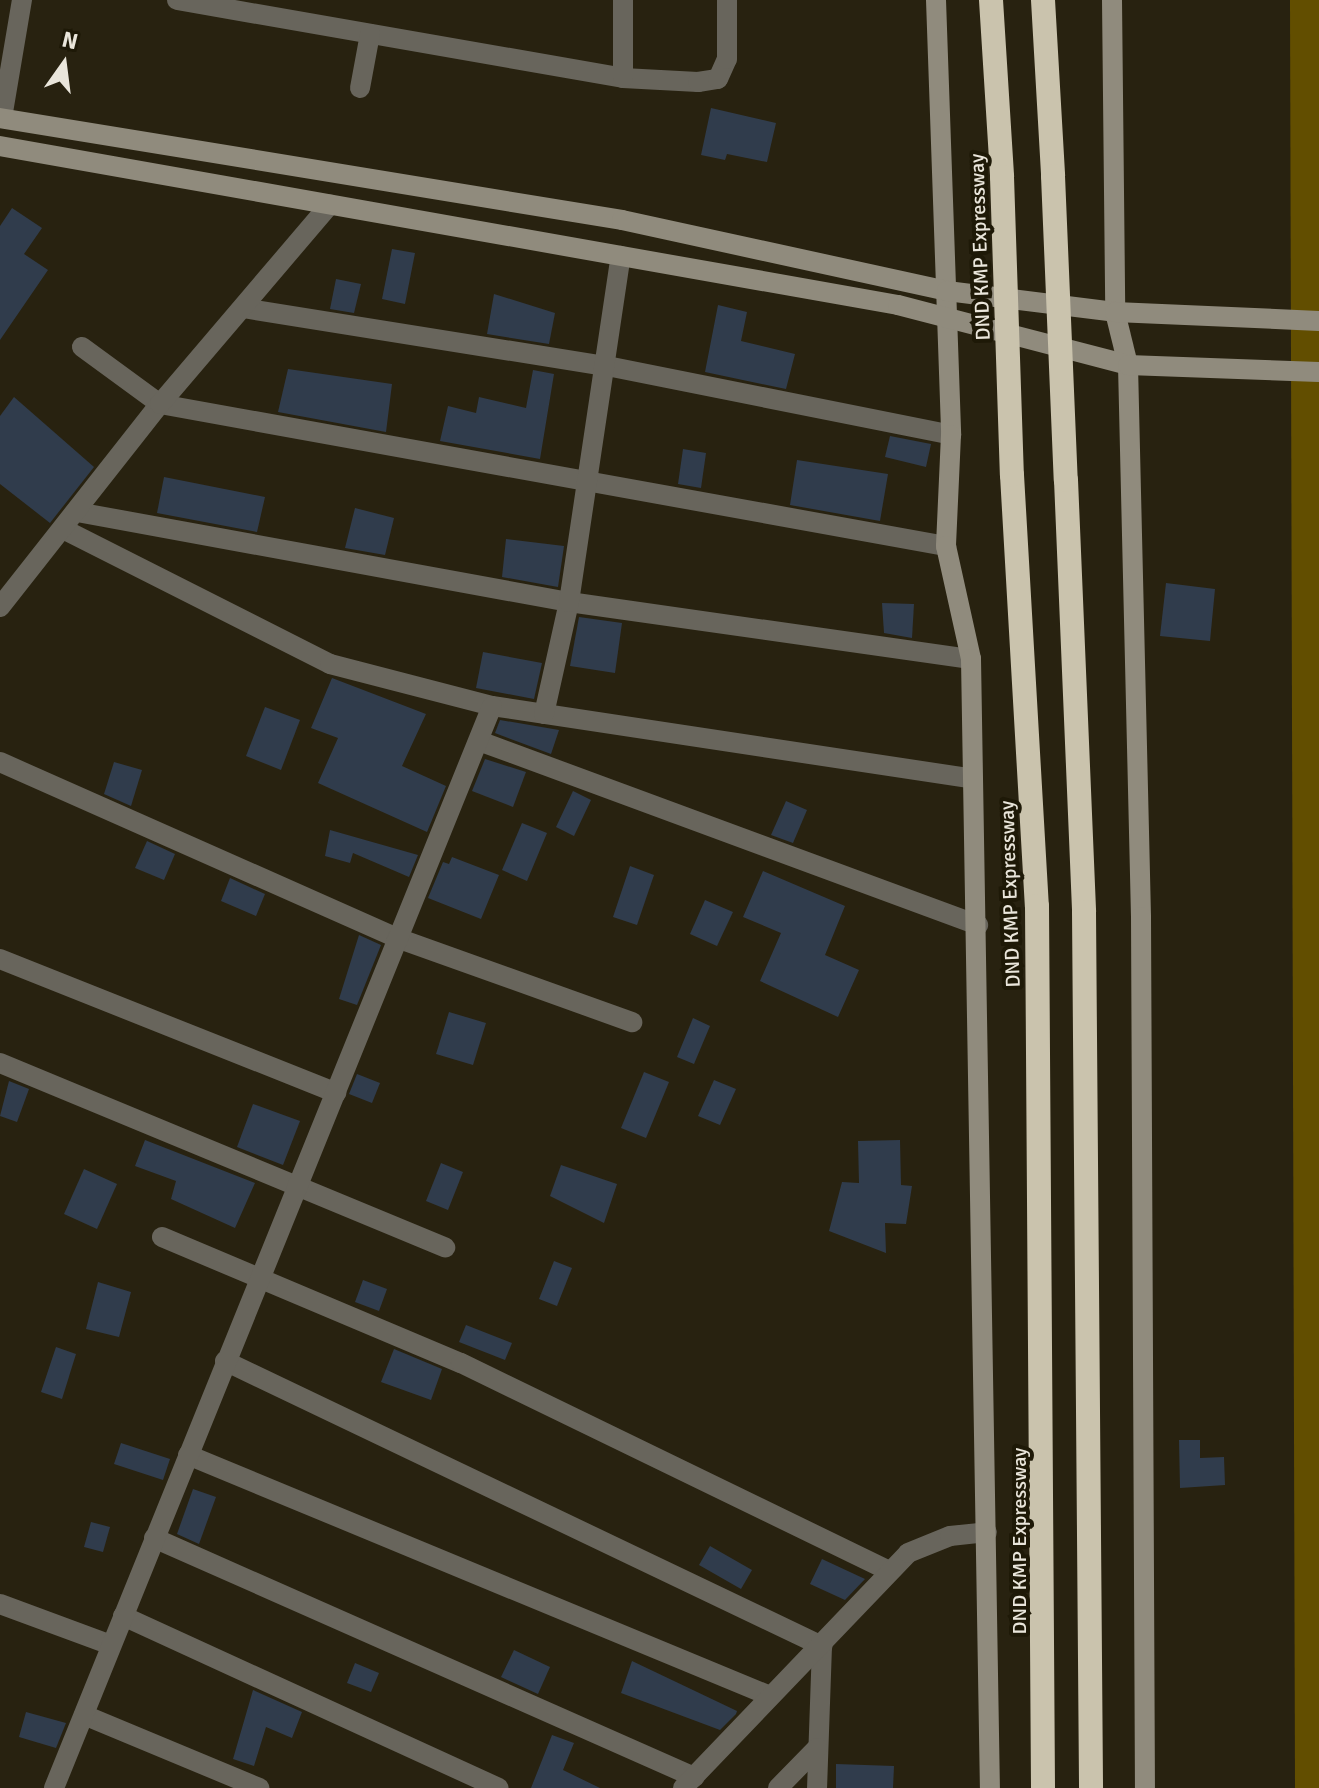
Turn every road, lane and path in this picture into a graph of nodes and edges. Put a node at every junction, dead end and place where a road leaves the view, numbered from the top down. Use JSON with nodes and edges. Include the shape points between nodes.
{"nodes":[{"id":1,"x":22,"y":0,"type":"edge"},
{"id":2,"x":177,"y":0,"type":"edge"},
{"id":3,"x":623,"y":0,"type":"edge"},
{"id":4,"x":727,"y":0,"type":"edge"},
{"id":5,"x":936,"y":0,"type":"edge"},
{"id":6,"x":991,"y":0,"type":"edge"},
{"id":7,"x":1043,"y":0,"type":"edge"},
{"id":8,"x":1112,"y":0,"type":"edge"},
{"id":9,"x":294,"y":10,"type":"edge"},
{"id":10,"x":370,"y":34,"type":"junction"},
{"id":11,"x":623,"y":78,"type":"junction"},
{"id":12,"x":360,"y":88,"type":"dead end"},
{"id":13,"x":1,"y":118,"type":"edge"},
{"id":14,"x":0,"y":146,"type":"edge"},
{"id":15,"x":330,"y":204,"type":"junction"},
{"id":16,"x":621,"y":256,"type":"junction"},
{"id":17,"x":947,"y":291,"type":"junction"},
{"id":18,"x":243,"y":308,"type":"junction"},
{"id":19,"x":1115,"y":312,"type":"junction"},
{"id":20,"x":948,"y":318,"type":"junction"},
{"id":21,"x":1319,"y":321,"type":"edge"},
{"id":22,"x":82,"y":347,"type":"dead end"},
{"id":23,"x":1128,"y":365,"type":"junction"},
{"id":24,"x":607,"y":366,"type":"junction"},
{"id":25,"x":1319,"y":372,"type":"edge"},
{"id":26,"x":160,"y":404,"type":"junction"},
{"id":27,"x":951,"y":435,"type":"junction"},
{"id":28,"x":583,"y":482,"type":"junction"},
{"id":29,"x":77,"y":512,"type":"junction"},
{"id":30,"x":63,"y":529,"type":"junction"},
{"id":31,"x":946,"y":546,"type":"junction"},
{"id":32,"x":569,"y":602,"type":"junction"},
{"id":33,"x":0,"y":607,"type":"edge"},
{"id":34,"x":971,"y":659,"type":"junction"},
{"id":35,"x":492,"y":706,"type":"junction"},
{"id":36,"x":544,"y":714,"type":"junction"},
{"id":37,"x":479,"y":741,"type":"junction"},
{"id":38,"x":0,"y":762,"type":"edge"},
{"id":39,"x":972,"y":779,"type":"junction"},
{"id":40,"x":978,"y":925,"type":"junction"},
{"id":41,"x":397,"y":938,"type":"junction"},
{"id":42,"x":0,"y":959,"type":"edge"},
{"id":43,"x":632,"y":1022,"type":"dead end"},
{"id":44,"x":0,"y":1063,"type":"edge"},
{"id":45,"x":336,"y":1093,"type":"junction"},
{"id":46,"x":298,"y":1185,"type":"junction"},
{"id":47,"x":162,"y":1237,"type":"dead end"},
{"id":48,"x":445,"y":1247,"type":"dead end"},
{"id":49,"x":259,"y":1277,"type":"junction"},
{"id":50,"x":225,"y":1361,"type":"junction"},
{"id":51,"x":188,"y":1455,"type":"junction"},
{"id":52,"x":987,"y":1532,"type":"junction"},
{"id":53,"x":154,"y":1538,"type":"junction"},
{"id":54,"x":888,"y":1570,"type":"junction"},
{"id":55,"x":0,"y":1604,"type":"edge"},
{"id":56,"x":123,"y":1616,"type":"junction"},
{"id":57,"x":111,"y":1645,"type":"junction"},
{"id":58,"x":822,"y":1646,"type":"junction"},
{"id":59,"x":770,"y":1696,"type":"junction"},
{"id":60,"x":84,"y":1715,"type":"junction"},
{"id":61,"x":817,"y":1748,"type":"junction"},
{"id":62,"x":688,"y":1782,"type":"edge"},
{"id":63,"x":54,"y":1788,"type":"edge"},
{"id":64,"x":259,"y":1788,"type":"edge"},
{"id":65,"x":499,"y":1788,"type":"edge"},
{"id":66,"x":778,"y":1788,"type":"edge"},
{"id":67,"x":817,"y":1788,"type":"edge"},
{"id":68,"x":990,"y":1788,"type":"edge"},
{"id":69,"x":1043,"y":1788,"type":"edge"},
{"id":70,"x":1091,"y":1788,"type":"edge"},
{"id":71,"x":1145,"y":1788,"type":"edge"}],
"edges":[{"from":1,"to":13,"type":"street"},
{"from":2,"to":9,"type":"street"},
{"from":3,"to":11,"type":"street"},
{"from":4,"to":11,"type":"street","via":[[727,59],[718,79]]},
{"from":5,"to":17,"type":"street"},
{"from":6,"to":69,"type":"highway","name":"DND KMP Expressway","bridge":true,"via":[[1037,906]]},
{"from":7,"to":70,"type":"highway","bridge":true,"via":[[1084,912]]},
{"from":8,"to":19,"type":"street"},
{"from":9,"to":10,"type":"street"},
{"from":10,"to":11,"type":"street"},
{"from":10,"to":12,"type":"street"},
{"from":13,"to":17,"type":"street","via":[[622,220]]},
{"from":14,"to":15,"type":"street"},
{"from":15,"to":16,"type":"street"},
{"from":15,"to":18,"type":"street"},
{"from":16,"to":20,"type":"street"},
{"from":16,"to":24,"type":"street"},
{"from":17,"to":19,"type":"street"},
{"from":17,"to":20,"type":"street"},
{"from":18,"to":24,"type":"street"},
{"from":18,"to":26,"type":"street"},
{"from":19,"to":21,"type":"street"},
{"from":19,"to":23,"type":"street"},
{"from":20,"to":23,"type":"street"},
{"from":20,"to":27,"type":"street"},
{"from":22,"to":26,"type":"street"},
{"from":23,"to":25,"type":"street"},
{"from":23,"to":71,"type":"street","via":[[1141,917]]},
{"from":24,"to":27,"type":"street"},
{"from":24,"to":28,"type":"street"},
{"from":26,"to":28,"type":"street"},
{"from":26,"to":29,"type":"street"},
{"from":27,"to":31,"type":"street"},
{"from":28,"to":31,"type":"street"},
{"from":28,"to":32,"type":"street"},
{"from":29,"to":30,"type":"street"},
{"from":29,"to":32,"type":"street"},
{"from":30,"to":33,"type":"street"},
{"from":30,"to":35,"type":"street","via":[[309,657]]},
{"from":31,"to":34,"type":"street"},
{"from":32,"to":34,"type":"street"},
{"from":32,"to":36,"type":"street"},
{"from":34,"to":39,"type":"street"},
{"from":35,"to":36,"type":"street"},
{"from":35,"to":37,"type":"street"},
{"from":36,"to":39,"type":"street"},
{"from":37,"to":40,"type":"street"},
{"from":37,"to":41,"type":"street"},
{"from":38,"to":41,"type":"street"},
{"from":39,"to":40,"type":"street"},
{"from":40,"to":52,"type":"street"},
{"from":41,"to":43,"type":"street"},
{"from":41,"to":45,"type":"street"},
{"from":42,"to":45,"type":"street"},
{"from":44,"to":46,"type":"street"},
{"from":45,"to":46,"type":"street"},
{"from":46,"to":48,"type":"street"},
{"from":46,"to":49,"type":"street"},
{"from":47,"to":49,"type":"street"},
{"from":49,"to":50,"type":"street"},
{"from":49,"to":54,"type":"street","via":[[461,1363]]},
{"from":50,"to":51,"type":"street"},
{"from":50,"to":58,"type":"street"},
{"from":51,"to":53,"type":"street"},
{"from":51,"to":59,"type":"street"},
{"from":52,"to":54,"type":"street","via":[[929,1541]]},
{"from":52,"to":68,"type":"street"},
{"from":53,"to":56,"type":"street"},
{"from":53,"to":62,"type":"street"},
{"from":54,"to":58,"type":"street"},
{"from":55,"to":57,"type":"street"},
{"from":56,"to":57,"type":"street"},
{"from":56,"to":65,"type":"street"},
{"from":57,"to":60,"type":"street"},
{"from":58,"to":59,"type":"street"},
{"from":58,"to":61,"type":"street"},
{"from":59,"to":62,"type":"street"},
{"from":60,"to":63,"type":"street"},
{"from":60,"to":64,"type":"street"},
{"from":61,"to":66,"type":"street"},
{"from":61,"to":67,"type":"street"}]}
